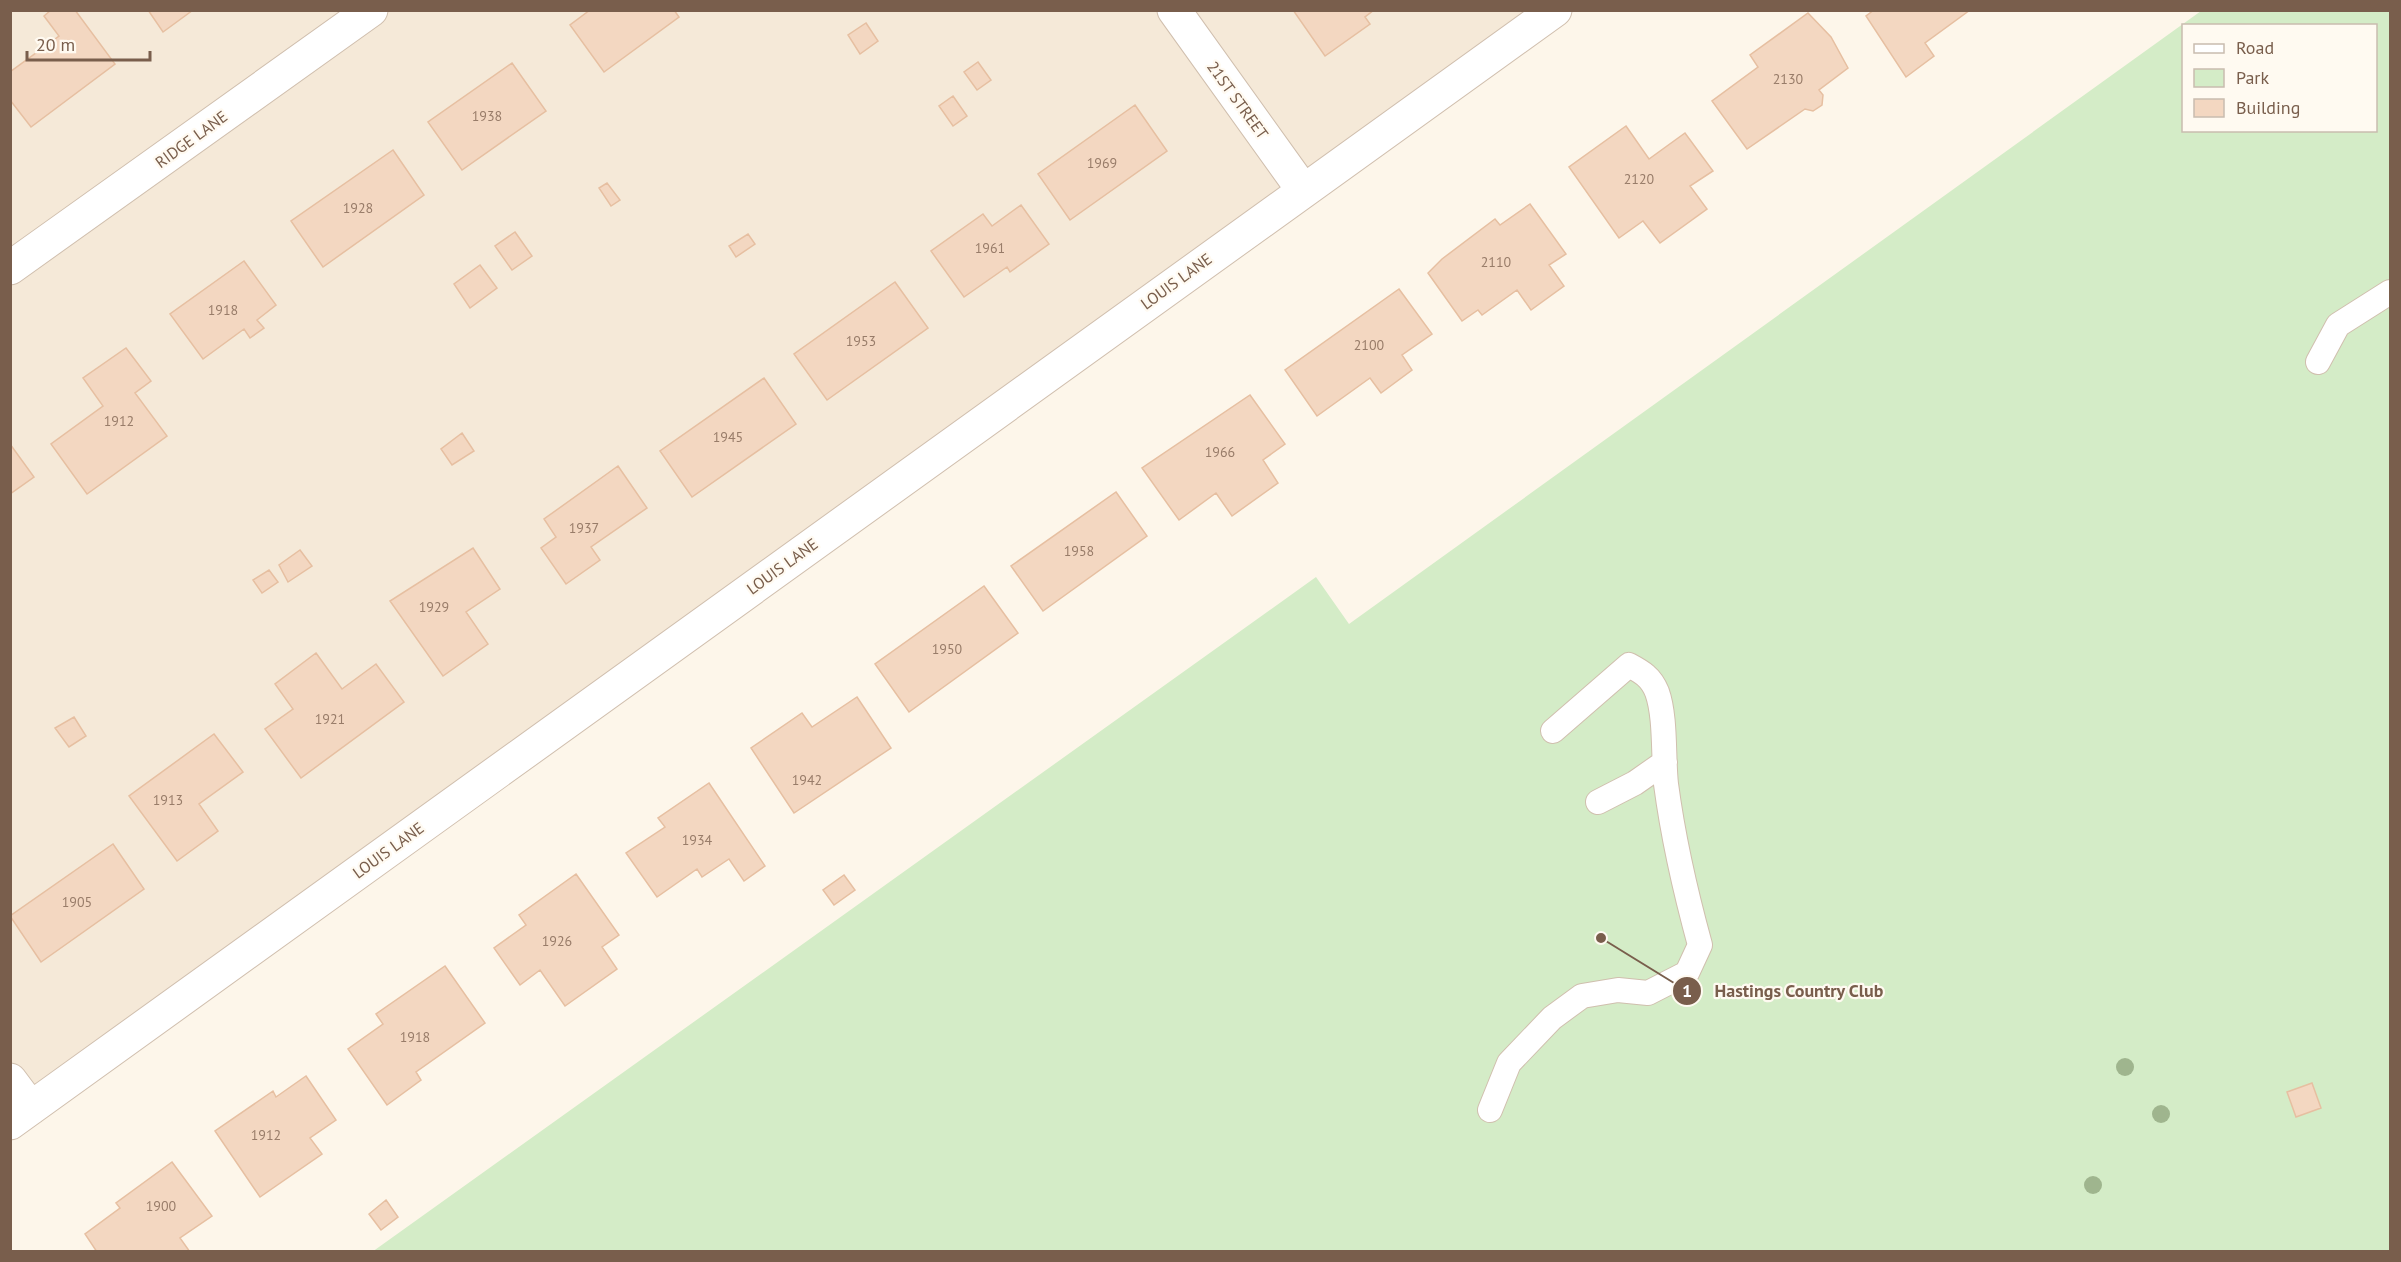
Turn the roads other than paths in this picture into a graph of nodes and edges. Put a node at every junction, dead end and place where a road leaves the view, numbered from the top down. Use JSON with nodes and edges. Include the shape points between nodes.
{"nodes":[{"id":1,"x":371,"y":10,"type":"edge"},
{"id":2,"x":1174,"y":10,"type":"edge"},
{"id":3,"x":1555,"y":10,"type":"edge"},
{"id":4,"x":1303,"y":190,"type":"junction"},
{"id":5,"x":10,"y":268,"type":"edge"},
{"id":6,"x":2391,"y":292,"type":"edge"},
{"id":7,"x":2318,"y":362,"type":"dead end"},
{"id":8,"x":1553,"y":731,"type":"dead end"},
{"id":9,"x":1665,"y":762,"type":"junction"},
{"id":10,"x":1598,"y":802,"type":"dead end"},
{"id":11,"x":10,"y":1080,"type":"edge"},
{"id":12,"x":1490,"y":1110,"type":"dead end"},
{"id":13,"x":21,"y":1115,"type":"edge"}],
"edges":[{"from":1,"to":5,"type":"street","name":"RIDGE LANE"},
{"from":2,"to":4,"type":"street","name":"21ST STREET"},
{"from":3,"to":4,"type":"street","name":"LOUIS LANE"},
{"from":4,"to":13,"type":"street","name":"LOUIS LANE"},
{"from":6,"to":7,"type":"lane","via":[[2338,324]]},
{"from":8,"to":9,"type":"lane","via":[[1629,665],[1647,675],[1658,693]]},
{"from":9,"to":10,"type":"lane"},
{"from":9,"to":12,"type":"lane","via":[[1700,945],[1687,973],[1648,993],[1618,990],[1582,996],[1552,1018],[1509,1063]]},
{"from":11,"to":13,"type":"street"}]}
